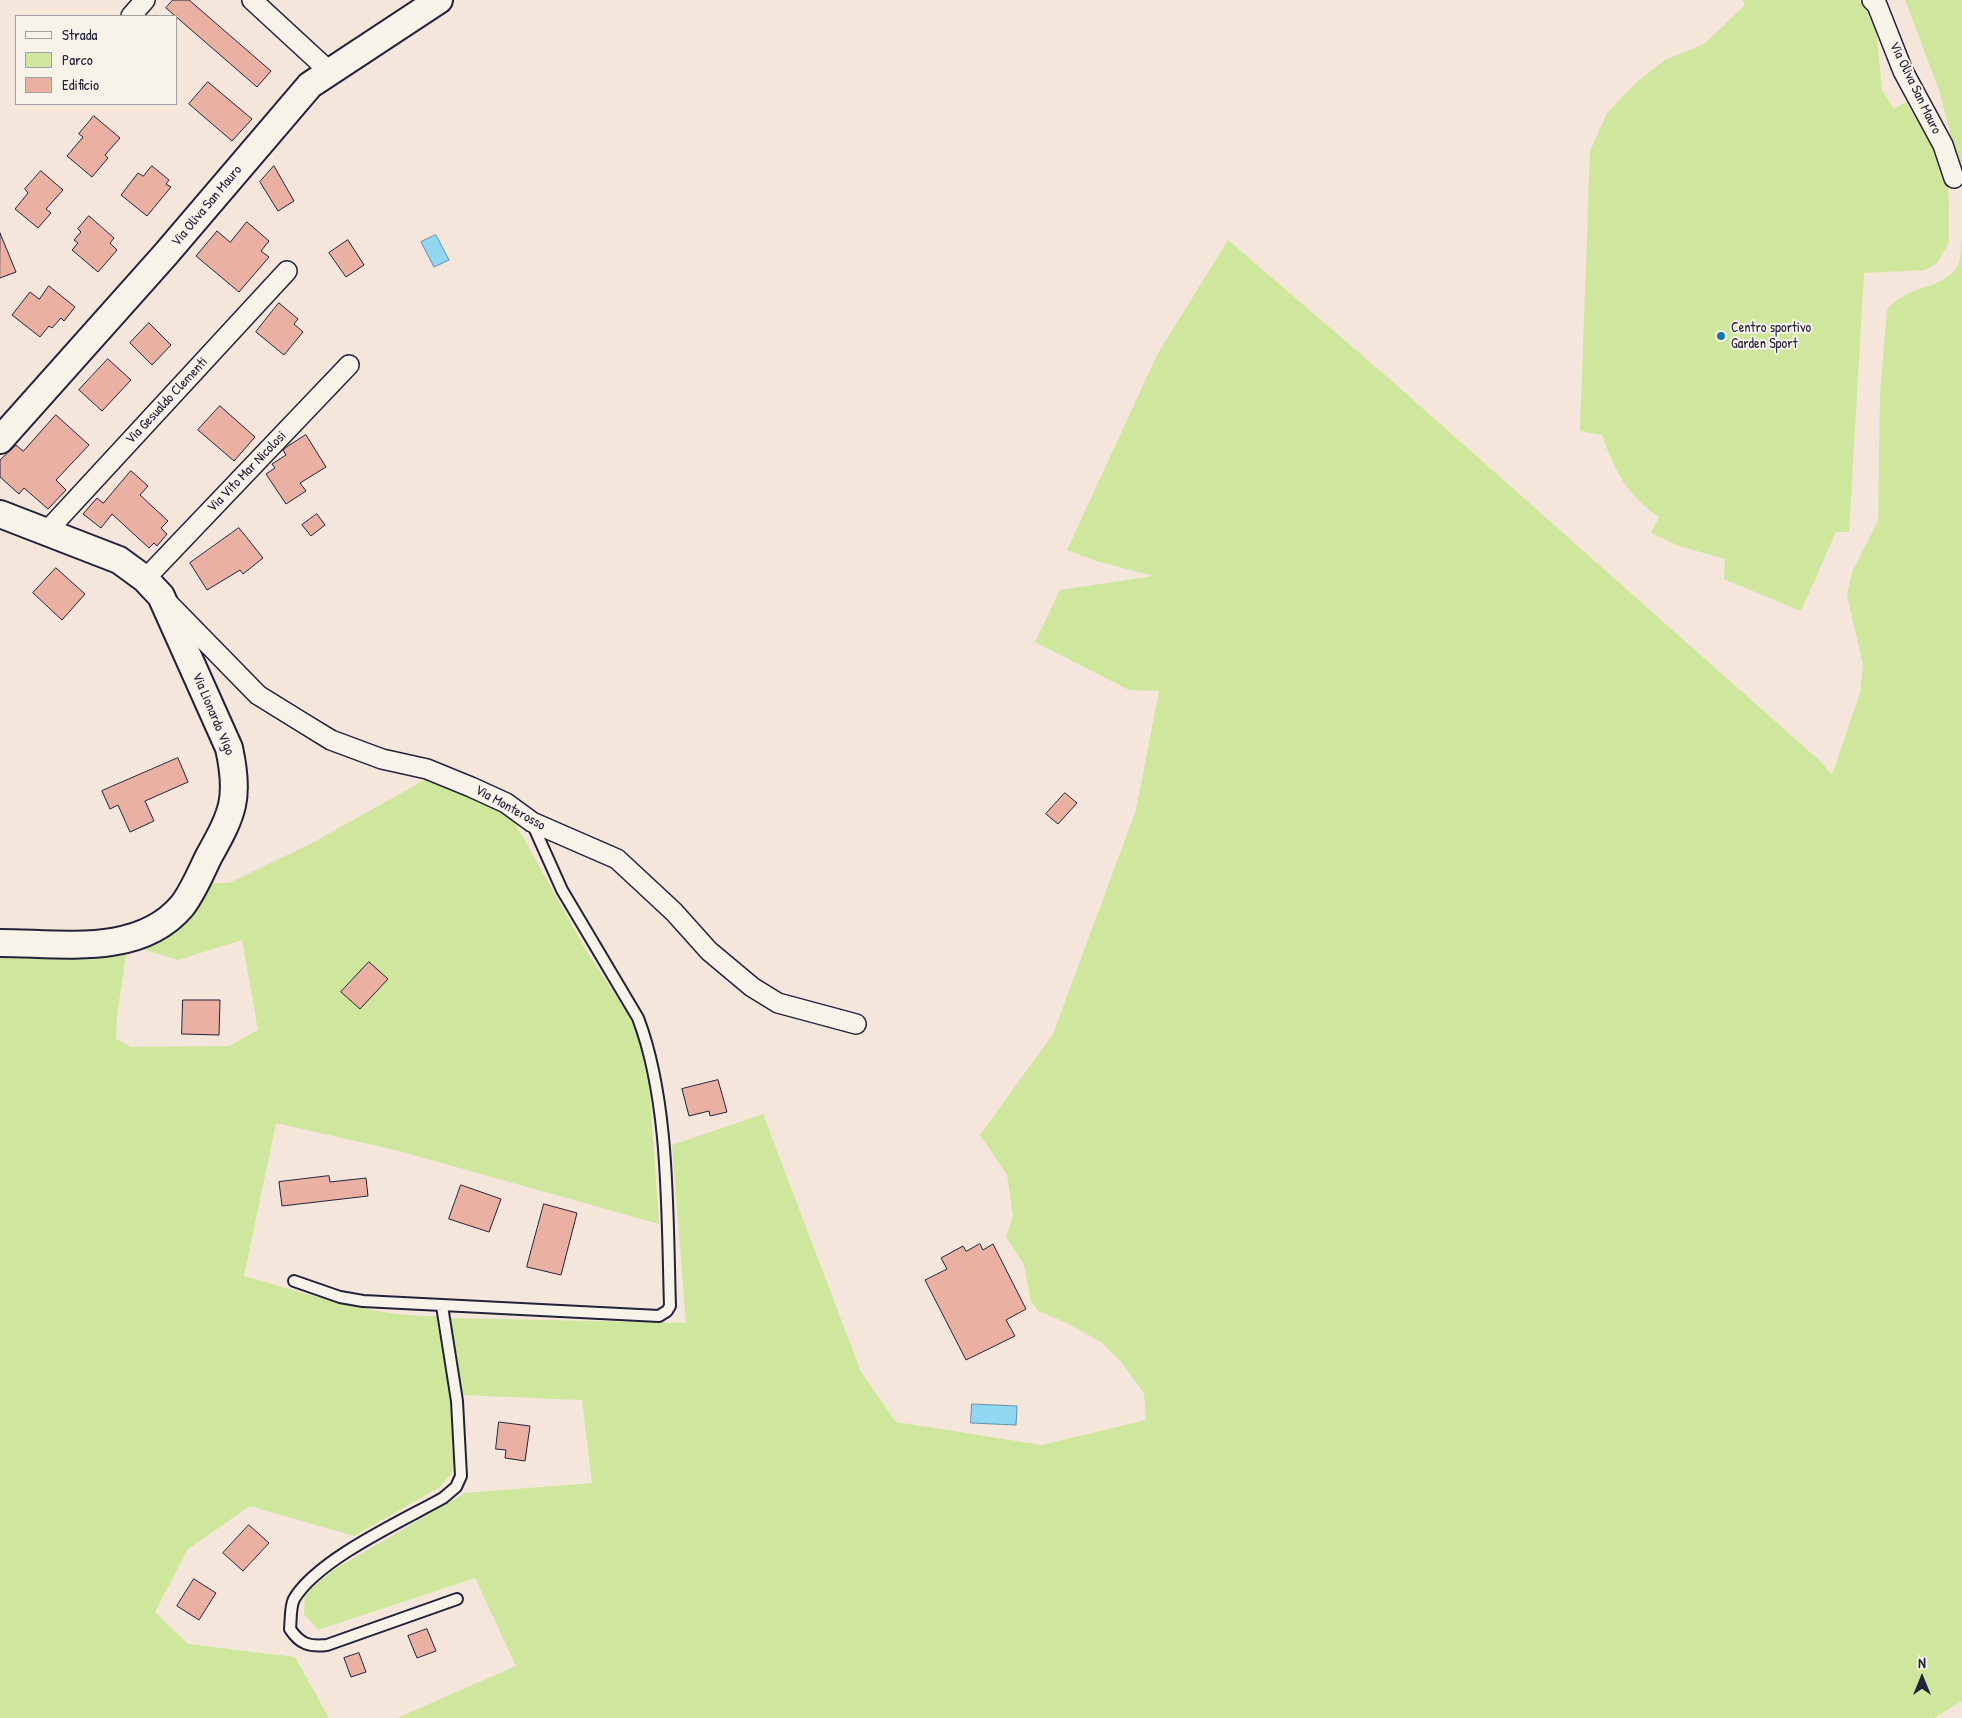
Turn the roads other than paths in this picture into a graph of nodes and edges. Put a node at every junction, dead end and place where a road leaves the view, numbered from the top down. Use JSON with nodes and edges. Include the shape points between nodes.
{"nodes":[{"id":1,"x":145,"y":0,"type":"edge"},
{"id":2,"x":252,"y":0,"type":"edge"},
{"id":3,"x":439,"y":0,"type":"edge"},
{"id":4,"x":1872,"y":0,"type":"edge"},
{"id":5,"x":132,"y":15,"type":"edge"},
{"id":6,"x":329,"y":71,"type":"junction"},
{"id":7,"x":1954,"y":178,"type":"dead end"},
{"id":8,"x":287,"y":271,"type":"dead end"},
{"id":9,"x":349,"y":364,"type":"dead end"},
{"id":10,"x":0,"y":440,"type":"edge"},
{"id":11,"x":0,"y":514,"type":"edge"},
{"id":12,"x":48,"y":531,"type":"junction"},
{"id":13,"x":153,"y":588,"type":"junction"},
{"id":14,"x":532,"y":822,"type":"junction"},
{"id":15,"x":0,"y":943,"type":"edge"},
{"id":16,"x":856,"y":1024,"type":"dead end"},
{"id":17,"x":294,"y":1281,"type":"dead end"},
{"id":18,"x":442,"y":1306,"type":"junction"},
{"id":19,"x":457,"y":1599,"type":"dead end"}],
"edges":[{"from":1,"to":5,"type":"street"},
{"from":2,"to":6,"type":"street"},
{"from":3,"to":6,"type":"street","name":"Via Oliva San Mauro"},
{"from":4,"to":7,"type":"street","name":"Via Oliva San Mauro","via":[[1877,5],[1903,71],[1943,145]]},
{"from":6,"to":10,"type":"street","name":"Via Oliva San Mauro","via":[[310,84],[165,255]]},
{"from":8,"to":12,"type":"street","name":"Via Gesualdo Clementi"},
{"from":9,"to":13,"type":"street","name":"Via Vito Mar Nicolosi"},
{"from":11,"to":12,"type":"street","name":"Via Lionardo Vigo"},
{"from":12,"to":13,"type":"street","name":"Via Lionardo Vigo","via":[[119,560]]},
{"from":13,"to":14,"type":"street","name":"Via Monterosso","via":[[258,695],[331,740],[382,759],[427,769],[506,802]]},
{"from":13,"to":15,"type":"street","name":"Via Lionardo Vigo","via":[[229,748],[235,774],[229,819],[183,905],[161,925],[141,936],[116,943]]},
{"from":14,"to":16,"type":"street","name":"Via Monterosso","via":[[617,859],[674,912],[709,951],[752,987],[778,1003]]},
{"from":14,"to":18,"type":"lane","via":[[562,890],[638,1018],[646,1040],[661,1117],[670,1306],[659,1316]]},
{"from":17,"to":18,"type":"lane","via":[[340,1297],[363,1301]]},
{"from":18,"to":19,"type":"lane","via":[[456,1401],[461,1476],[443,1498],[342,1554],[319,1572],[294,1599],[290,1629],[305,1645],[327,1645]]}]}
